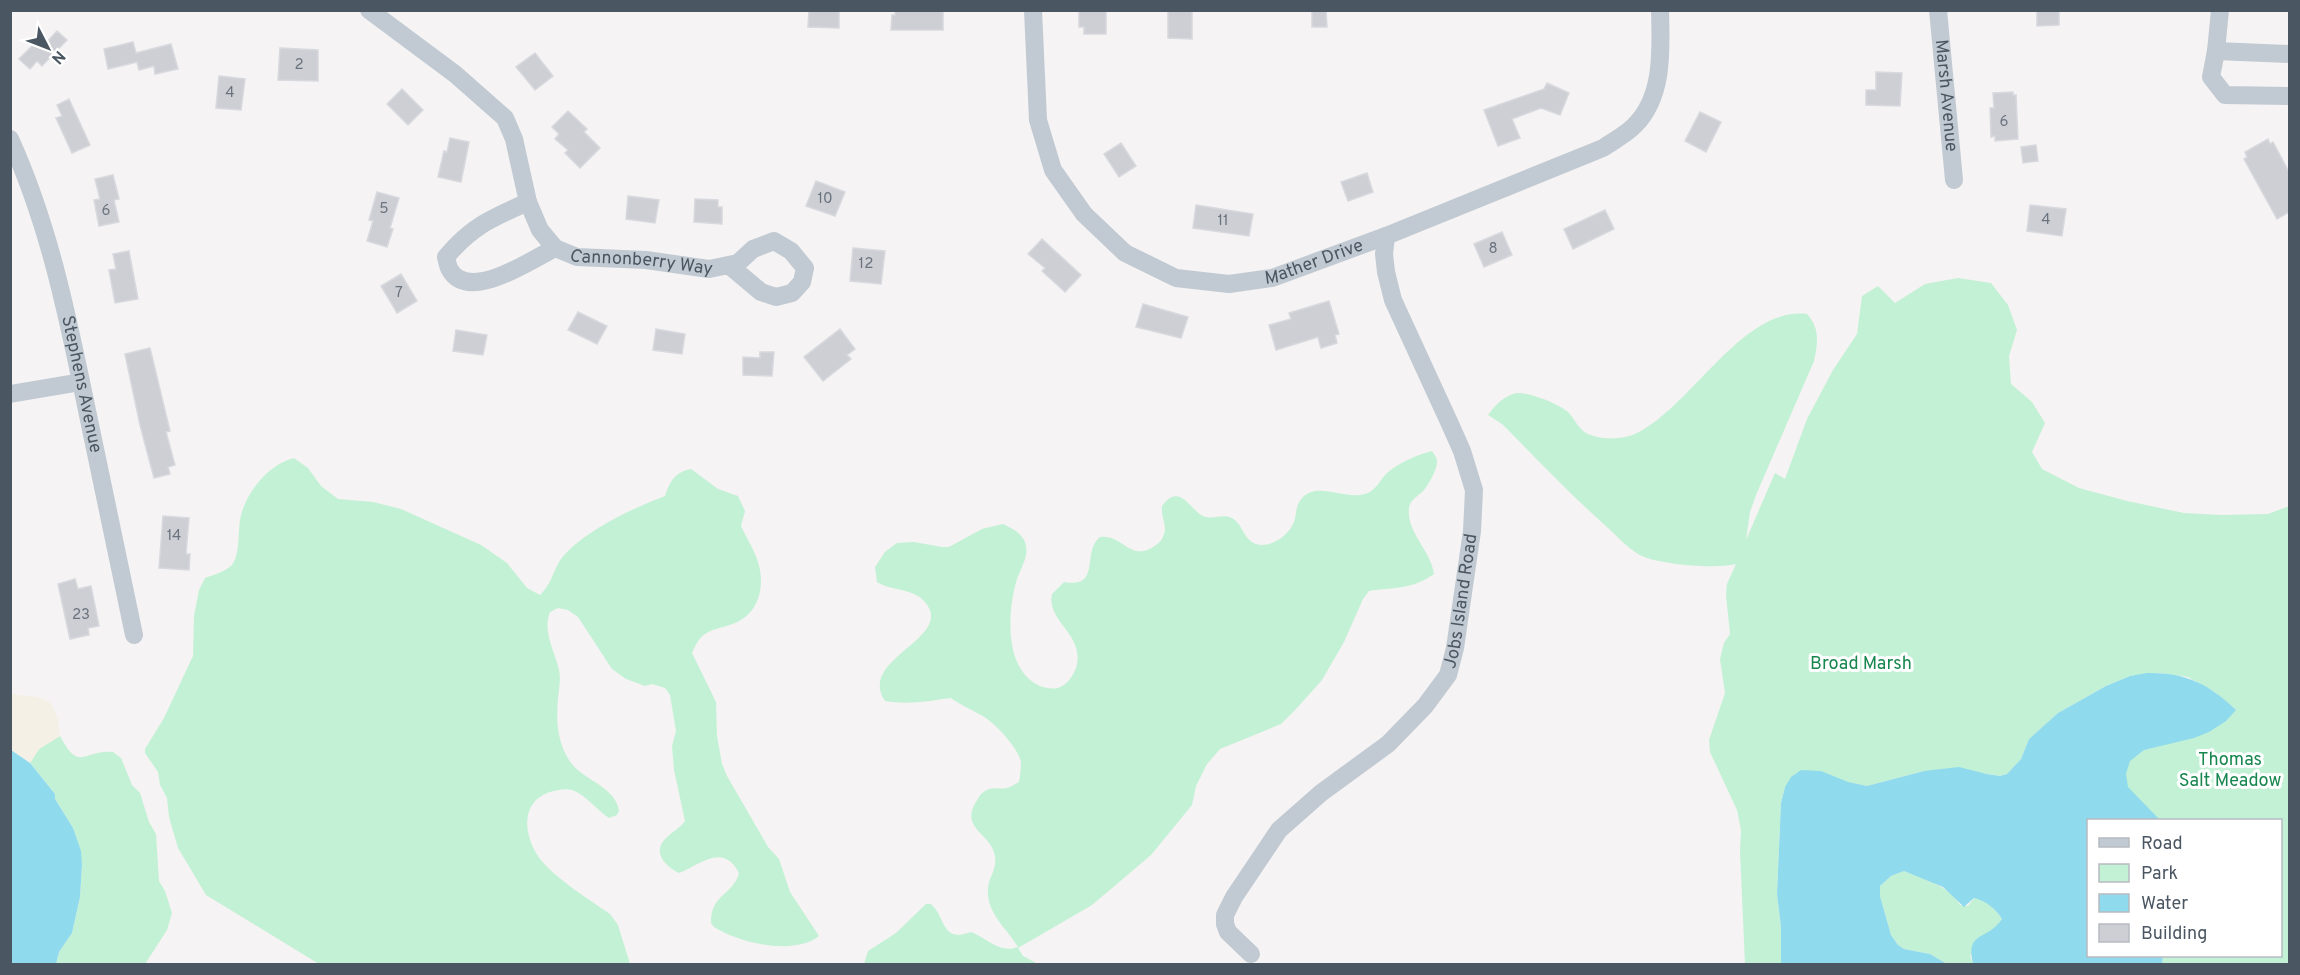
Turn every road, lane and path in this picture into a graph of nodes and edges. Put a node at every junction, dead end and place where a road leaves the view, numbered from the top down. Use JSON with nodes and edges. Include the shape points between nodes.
{"nodes":[{"id":1,"x":369,"y":10,"type":"edge"},
{"id":2,"x":1033,"y":10,"type":"edge"},
{"id":3,"x":1660,"y":10,"type":"edge"},
{"id":4,"x":1938,"y":10,"type":"edge"},
{"id":5,"x":2220,"y":10,"type":"edge"},
{"id":6,"x":2216,"y":51,"type":"junction"},
{"id":7,"x":2289,"y":54,"type":"edge"},
{"id":8,"x":2289,"y":96,"type":"edge"},
{"id":9,"x":10,"y":139,"type":"edge"},
{"id":10,"x":1954,"y":180,"type":"dead end"},
{"id":11,"x":528,"y":202,"type":"junction"},
{"id":12,"x":1386,"y":236,"type":"junction"},
{"id":13,"x":555,"y":248,"type":"junction"},
{"id":14,"x":730,"y":266,"type":"dead end"},
{"id":15,"x":81,"y":382,"type":"junction"},
{"id":16,"x":10,"y":394,"type":"edge"},
{"id":17,"x":134,"y":635,"type":"dead end"},
{"id":18,"x":1251,"y":954,"type":"dead end"}],
"edges":[{"from":1,"to":11,"type":"street","name":"Cannonberry Way","via":[[455,74],[505,118],[514,139]]},
{"from":2,"to":12,"type":"street","name":"Mather Drive","via":[[1038,120],[1053,170],[1084,214],[1125,253],[1176,278],[1228,284],[1272,278]]},
{"from":3,"to":12,"type":"street","name":"Mather Drive","via":[[1654,97],[1634,126],[1603,148]]},
{"from":4,"to":10,"type":"street","name":"Marsh Avenue"},
{"from":5,"to":6,"type":"street"},
{"from":6,"to":7,"type":"street"},
{"from":6,"to":8,"type":"street","via":[[2211,77],[2225,95]]},
{"from":9,"to":15,"type":"street","name":"Stephens Avenue","via":[[44,225]]},
{"from":11,"to":13,"type":"street","name":"Cannonberry Way","via":[[540,230]]},
{"from":11,"to":13,"type":"street","name":"Cannonberry Way","via":[[473,229],[446,257],[450,270],[458,278],[473,283],[492,279]]},
{"from":12,"to":18,"type":"street","name":"Jobs Island Road","via":[[1384,255],[1393,300],[1458,442],[1474,490],[1455,648],[1448,675],[1425,706],[1388,744],[1321,793],[1279,830],[1234,897],[1224,924]]},
{"from":13,"to":14,"type":"street","name":"Cannonberry Way","via":[[576,257],[646,260],[709,269]]},
{"from":15,"to":16,"type":"street"},
{"from":15,"to":17,"type":"street","name":"Stephens Avenue"}]}
